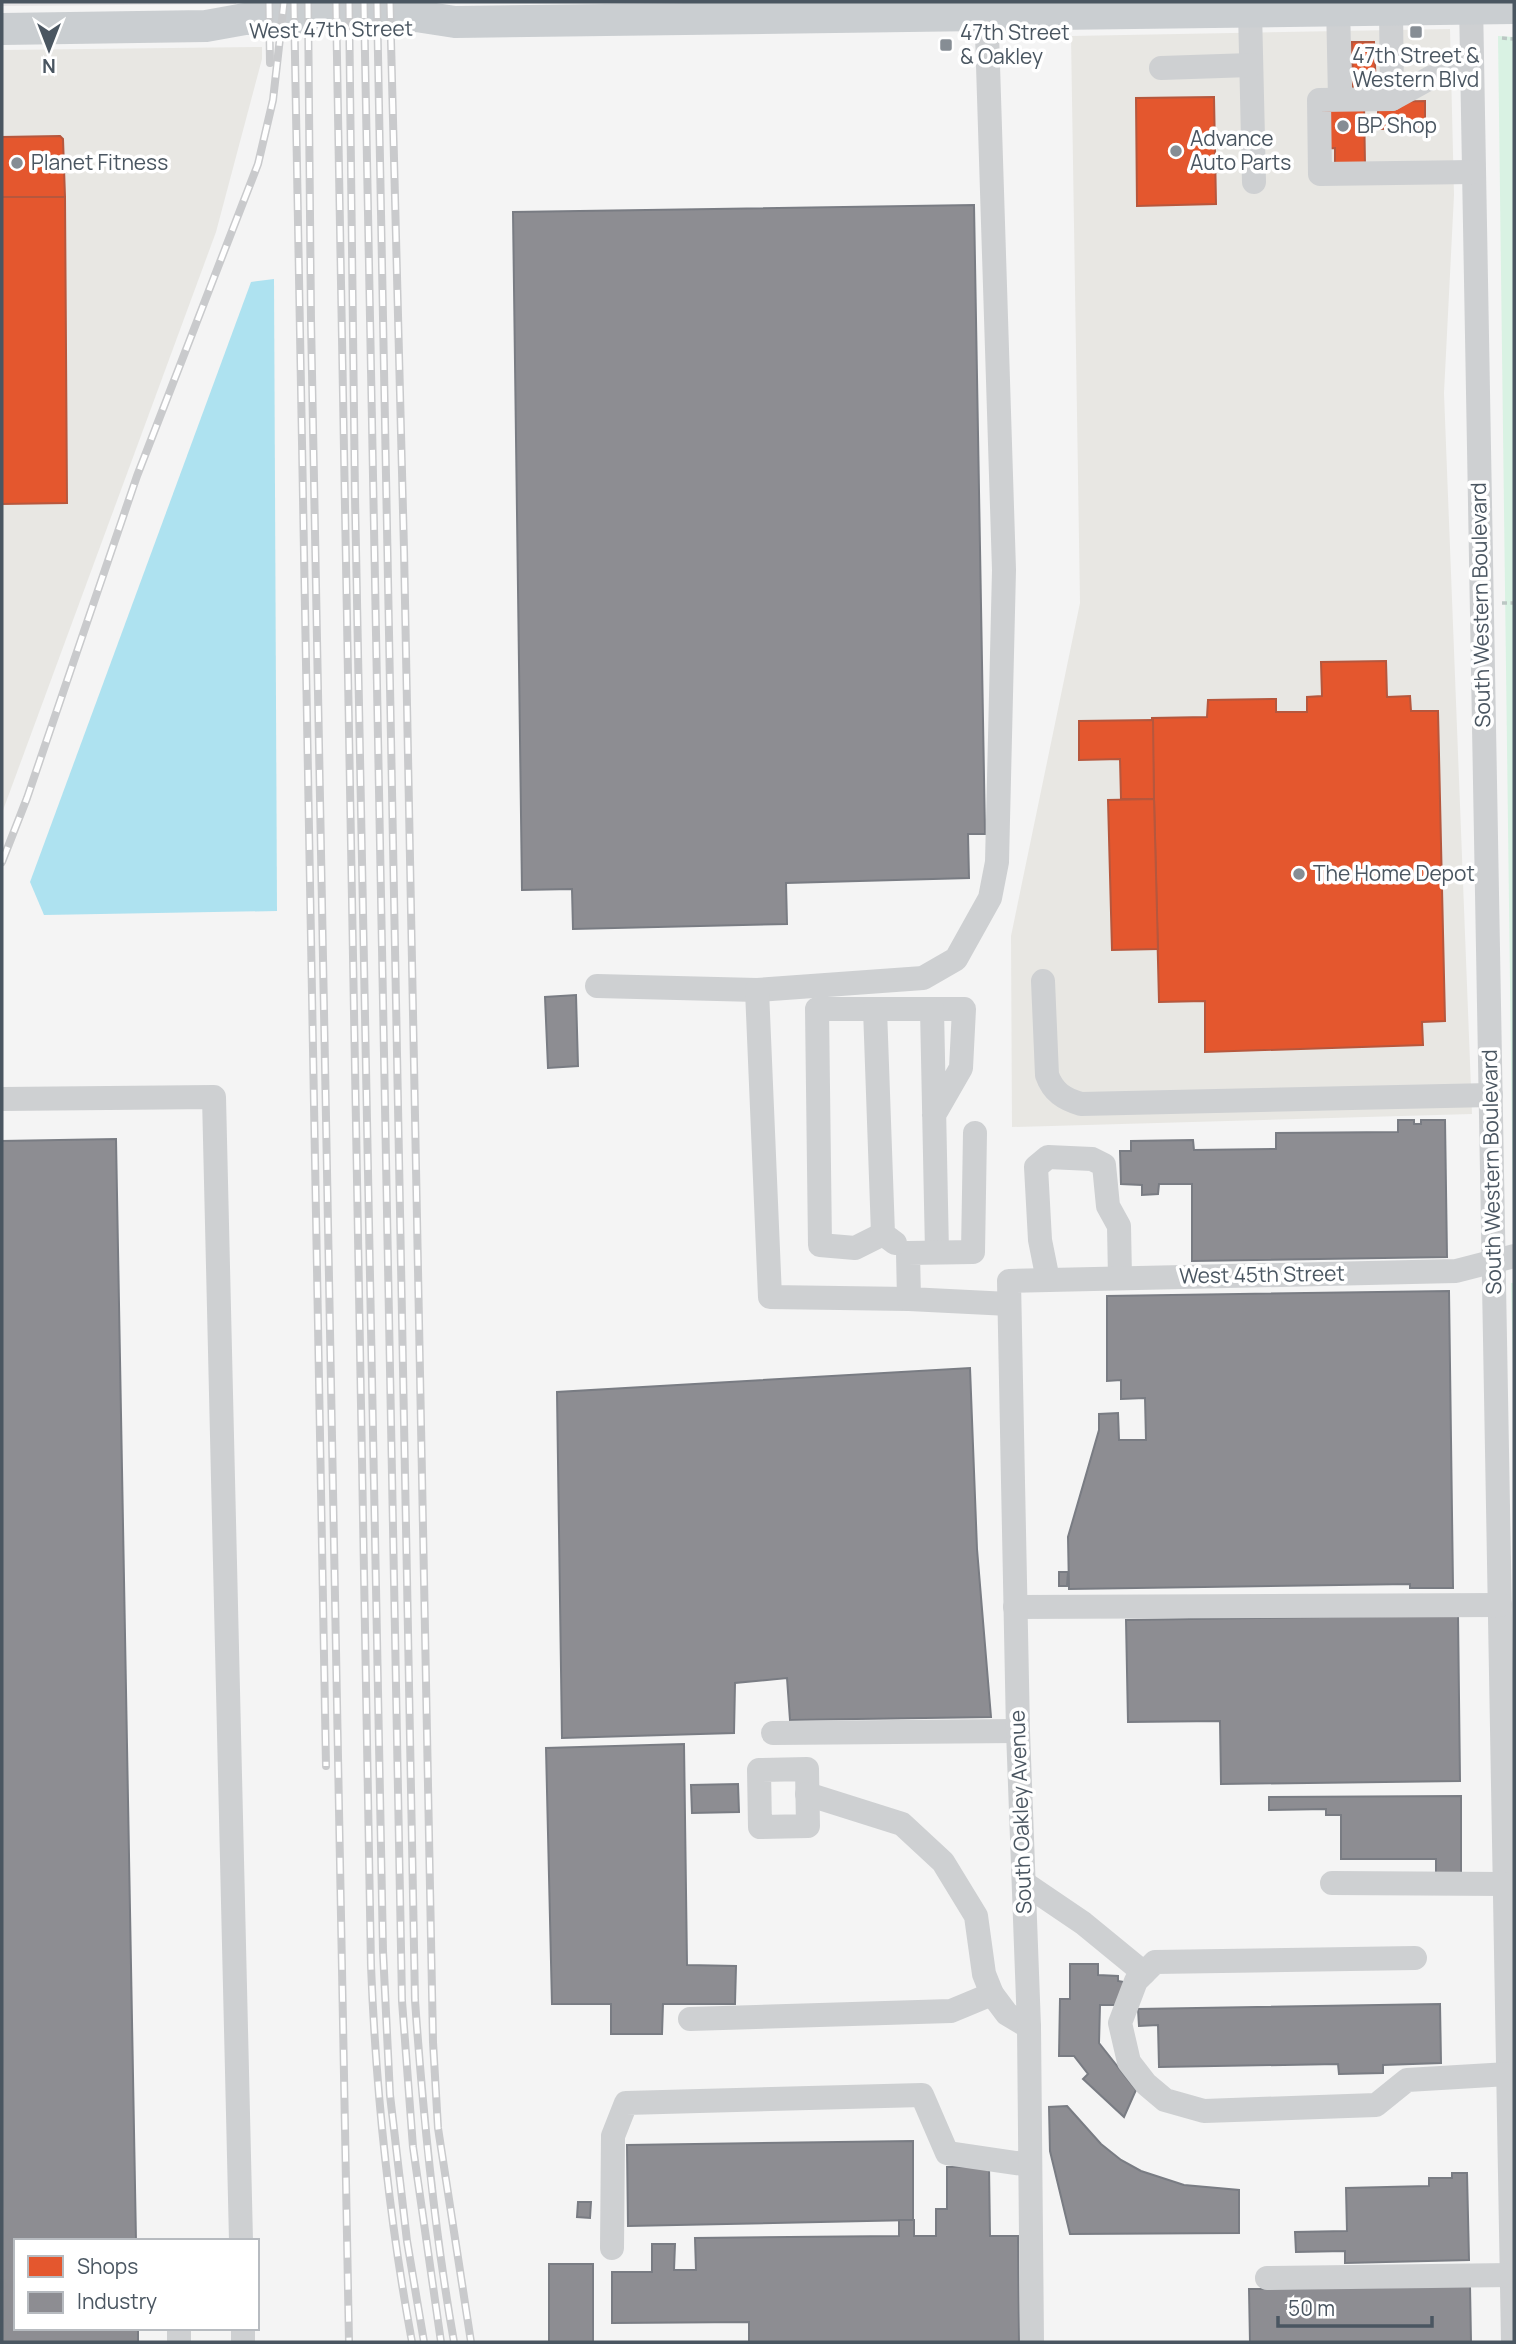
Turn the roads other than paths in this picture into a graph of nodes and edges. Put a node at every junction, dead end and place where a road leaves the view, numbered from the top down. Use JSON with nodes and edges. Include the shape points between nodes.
{"nodes":[{"id":1,"x":1471,"y":5,"type":"edge"},
{"id":2,"x":1301,"y":6,"type":"edge"},
{"id":3,"x":1338,"y":6,"type":"edge"},
{"id":4,"x":1400,"y":6,"type":"edge"},
{"id":5,"x":986,"y":8,"type":"edge"},
{"id":6,"x":1514,"y":8,"type":"edge"},
{"id":7,"x":1250,"y":10,"type":"junction"},
{"id":8,"x":2,"y":29,"type":"edge"},
{"id":9,"x":1251,"y":65,"type":"junction"},
{"id":10,"x":1161,"y":68,"type":"dead end"},
{"id":11,"x":1472,"y":75,"type":"junction"},
{"id":12,"x":1340,"y":99,"type":"junction"},
{"id":13,"x":1392,"y":99,"type":"junction"},
{"id":14,"x":1473,"y":172,"type":"junction"},
{"id":15,"x":1254,"y":182,"type":"dead end"},
{"id":16,"x":1044,"y":981,"type":"dead end"},
{"id":17,"x":597,"y":986,"type":"dead end"},
{"id":18,"x":757,"y":990,"type":"junction"},
{"id":19,"x":875,"y":1009,"type":"junction"},
{"id":20,"x":1491,"y":1095,"type":"junction"},
{"id":21,"x":2,"y":1099,"type":"edge"},
{"id":22,"x":975,"y":1133,"type":"dead end"},
{"id":23,"x":883,"y":1234,"type":"junction"},
{"id":24,"x":937,"y":1252,"type":"junction"},
{"id":25,"x":908,"y":1253,"type":"junction"},
{"id":26,"x":1504,"y":1260,"type":"edge"},
{"id":27,"x":1120,"y":1278,"type":"junction"},
{"id":28,"x":1048,"y":1280,"type":"junction"},
{"id":29,"x":1009,"y":1292,"type":"junction"},
{"id":30,"x":909,"y":1299,"type":"junction"},
{"id":31,"x":1500,"y":1605,"type":"junction"},
{"id":32,"x":1015,"y":1607,"type":"junction"},
{"id":33,"x":1018,"y":1731,"type":"junction"},
{"id":34,"x":774,"y":1733,"type":"dead end"},
{"id":35,"x":807,"y":1794,"type":"dead end"},
{"id":36,"x":1024,"y":1883,"type":"junction"},
{"id":37,"x":1332,"y":1883,"type":"dead end"},
{"id":38,"x":1505,"y":1884,"type":"junction"},
{"id":39,"x":1415,"y":1958,"type":"dead end"},
{"id":40,"x":1144,"y":1973,"type":"junction"},
{"id":41,"x":992,"y":1994,"type":"junction"},
{"id":42,"x":690,"y":2019,"type":"dead end"},
{"id":43,"x":1029,"y":2027,"type":"junction"},
{"id":44,"x":1508,"y":2074,"type":"junction"},
{"id":45,"x":1030,"y":2165,"type":"junction"},
{"id":46,"x":241,"y":2239,"type":"edge"},
{"id":47,"x":612,"y":2248,"type":"dead end"},
{"id":48,"x":1512,"y":2275,"type":"junction"},
{"id":49,"x":1267,"y":2278,"type":"dead end"},
{"id":50,"x":1032,"y":2342,"type":"edge"},
{"id":51,"x":1513,"y":2342,"type":"edge"}],
"edges":[{"from":1,"to":4,"type":"main road","name":"West 47th Street"},
{"from":1,"to":6,"type":"main road","name":"West 47th Street"},
{"from":1,"to":11,"type":"street","name":"South Western Boulevard"},
{"from":2,"to":3,"type":"main road","name":"West 47th Street"},
{"from":2,"to":7,"type":"main road","name":"West 47th Street"},
{"from":3,"to":4,"type":"main road","name":"West 47th Street"},
{"from":3,"to":12,"type":"street"},
{"from":4,"to":13,"type":"street"},
{"from":5,"to":7,"type":"main road","name":"West 47th Street"},
{"from":5,"to":8,"type":"main road","name":"West 47th Street","via":[[455,22],[416,16],[245,19],[206,26]]},
{"from":5,"to":18,"type":"street","via":[[1004,570],[996,862],[990,898],[957,959],[923,978]]},
{"from":7,"to":9,"type":"street"},
{"from":9,"to":10,"type":"street"},
{"from":9,"to":15,"type":"street"},
{"from":11,"to":13,"type":"street","via":[[1432,77]]},
{"from":11,"to":14,"type":"street","name":"South Western Boulevard"},
{"from":12,"to":13,"type":"street"},
{"from":12,"to":14,"type":"street","via":[[1319,100],[1320,174]]},
{"from":14,"to":20,"type":"street","name":"South Western Boulevard"},
{"from":16,"to":20,"type":"street","via":[[1047,1075],[1058,1093],[1081,1104]]},
{"from":17,"to":18,"type":"street"},
{"from":18,"to":30,"type":"street","name":"West 45th Street","via":[[770,1297]]},
{"from":19,"to":23,"type":"street"},
{"from":19,"to":23,"type":"street","via":[[817,1009],[820,1245],[855,1248]]},
{"from":19,"to":24,"type":"street","via":[[964,1009],[961,1068],[934,1115]]},
{"from":20,"to":26,"type":"street","name":"South Western Boulevard"},
{"from":21,"to":46,"type":"street","via":[[214,1097]]},
{"from":22,"to":24,"type":"street","via":[[973,1252]]},
{"from":23,"to":25,"type":"street"},
{"from":24,"to":25,"type":"street"},
{"from":25,"to":30,"type":"street"},
{"from":26,"to":27,"type":"street","name":"West 45th Street","via":[[1456,1271]]},
{"from":26,"to":31,"type":"street","name":"South Western Boulevard"},
{"from":27,"to":28,"type":"street","name":"West 45th Street"},
{"from":27,"to":28,"type":"street","via":[[1119,1226],[1108,1206],[1104,1165],[1092,1159],[1048,1157],[1036,1167],[1040,1240]]},
{"from":28,"to":29,"type":"street","name":"West 45th Street"},
{"from":29,"to":30,"type":"street","name":"West 45th Street"},
{"from":29,"to":32,"type":"street","name":"South Oakley Avenue"},
{"from":31,"to":32,"type":"street"},
{"from":31,"to":38,"type":"street","name":"South Western Boulevard"},
{"from":32,"to":33,"type":"street","name":"South Oakley Avenue"},
{"from":33,"to":34,"type":"street"},
{"from":33,"to":36,"type":"street","name":"South Oakley Avenue"},
{"from":35,"to":41,"type":"street","via":[[902,1824],[943,1862],[976,1916],[984,1974]]},
{"from":36,"to":40,"type":"street"},
{"from":36,"to":43,"type":"street","name":"South Oakley Avenue"},
{"from":37,"to":38,"type":"street"},
{"from":38,"to":44,"type":"street","name":"South Western Boulevard"},
{"from":39,"to":40,"type":"street","via":[[1155,1962]]},
{"from":40,"to":44,"type":"street","via":[[1136,1981],[1120,2023],[1129,2062],[1165,2100],[1204,2111],[1376,2105],[1407,2080]]},
{"from":41,"to":42,"type":"street","via":[[951,2011]]},
{"from":41,"to":43,"type":"street","via":[[1007,2014]]},
{"from":43,"to":45,"type":"street","name":"South Oakley Avenue"},
{"from":44,"to":48,"type":"street","name":"South Western Boulevard"},
{"from":45,"to":47,"type":"street","via":[[947,2153],[922,2095],[626,2103],[613,2136]]},
{"from":45,"to":50,"type":"street","name":"South Oakley Avenue"},
{"from":48,"to":49,"type":"street"},
{"from":48,"to":51,"type":"street","name":"South Western Boulevard"}]}
